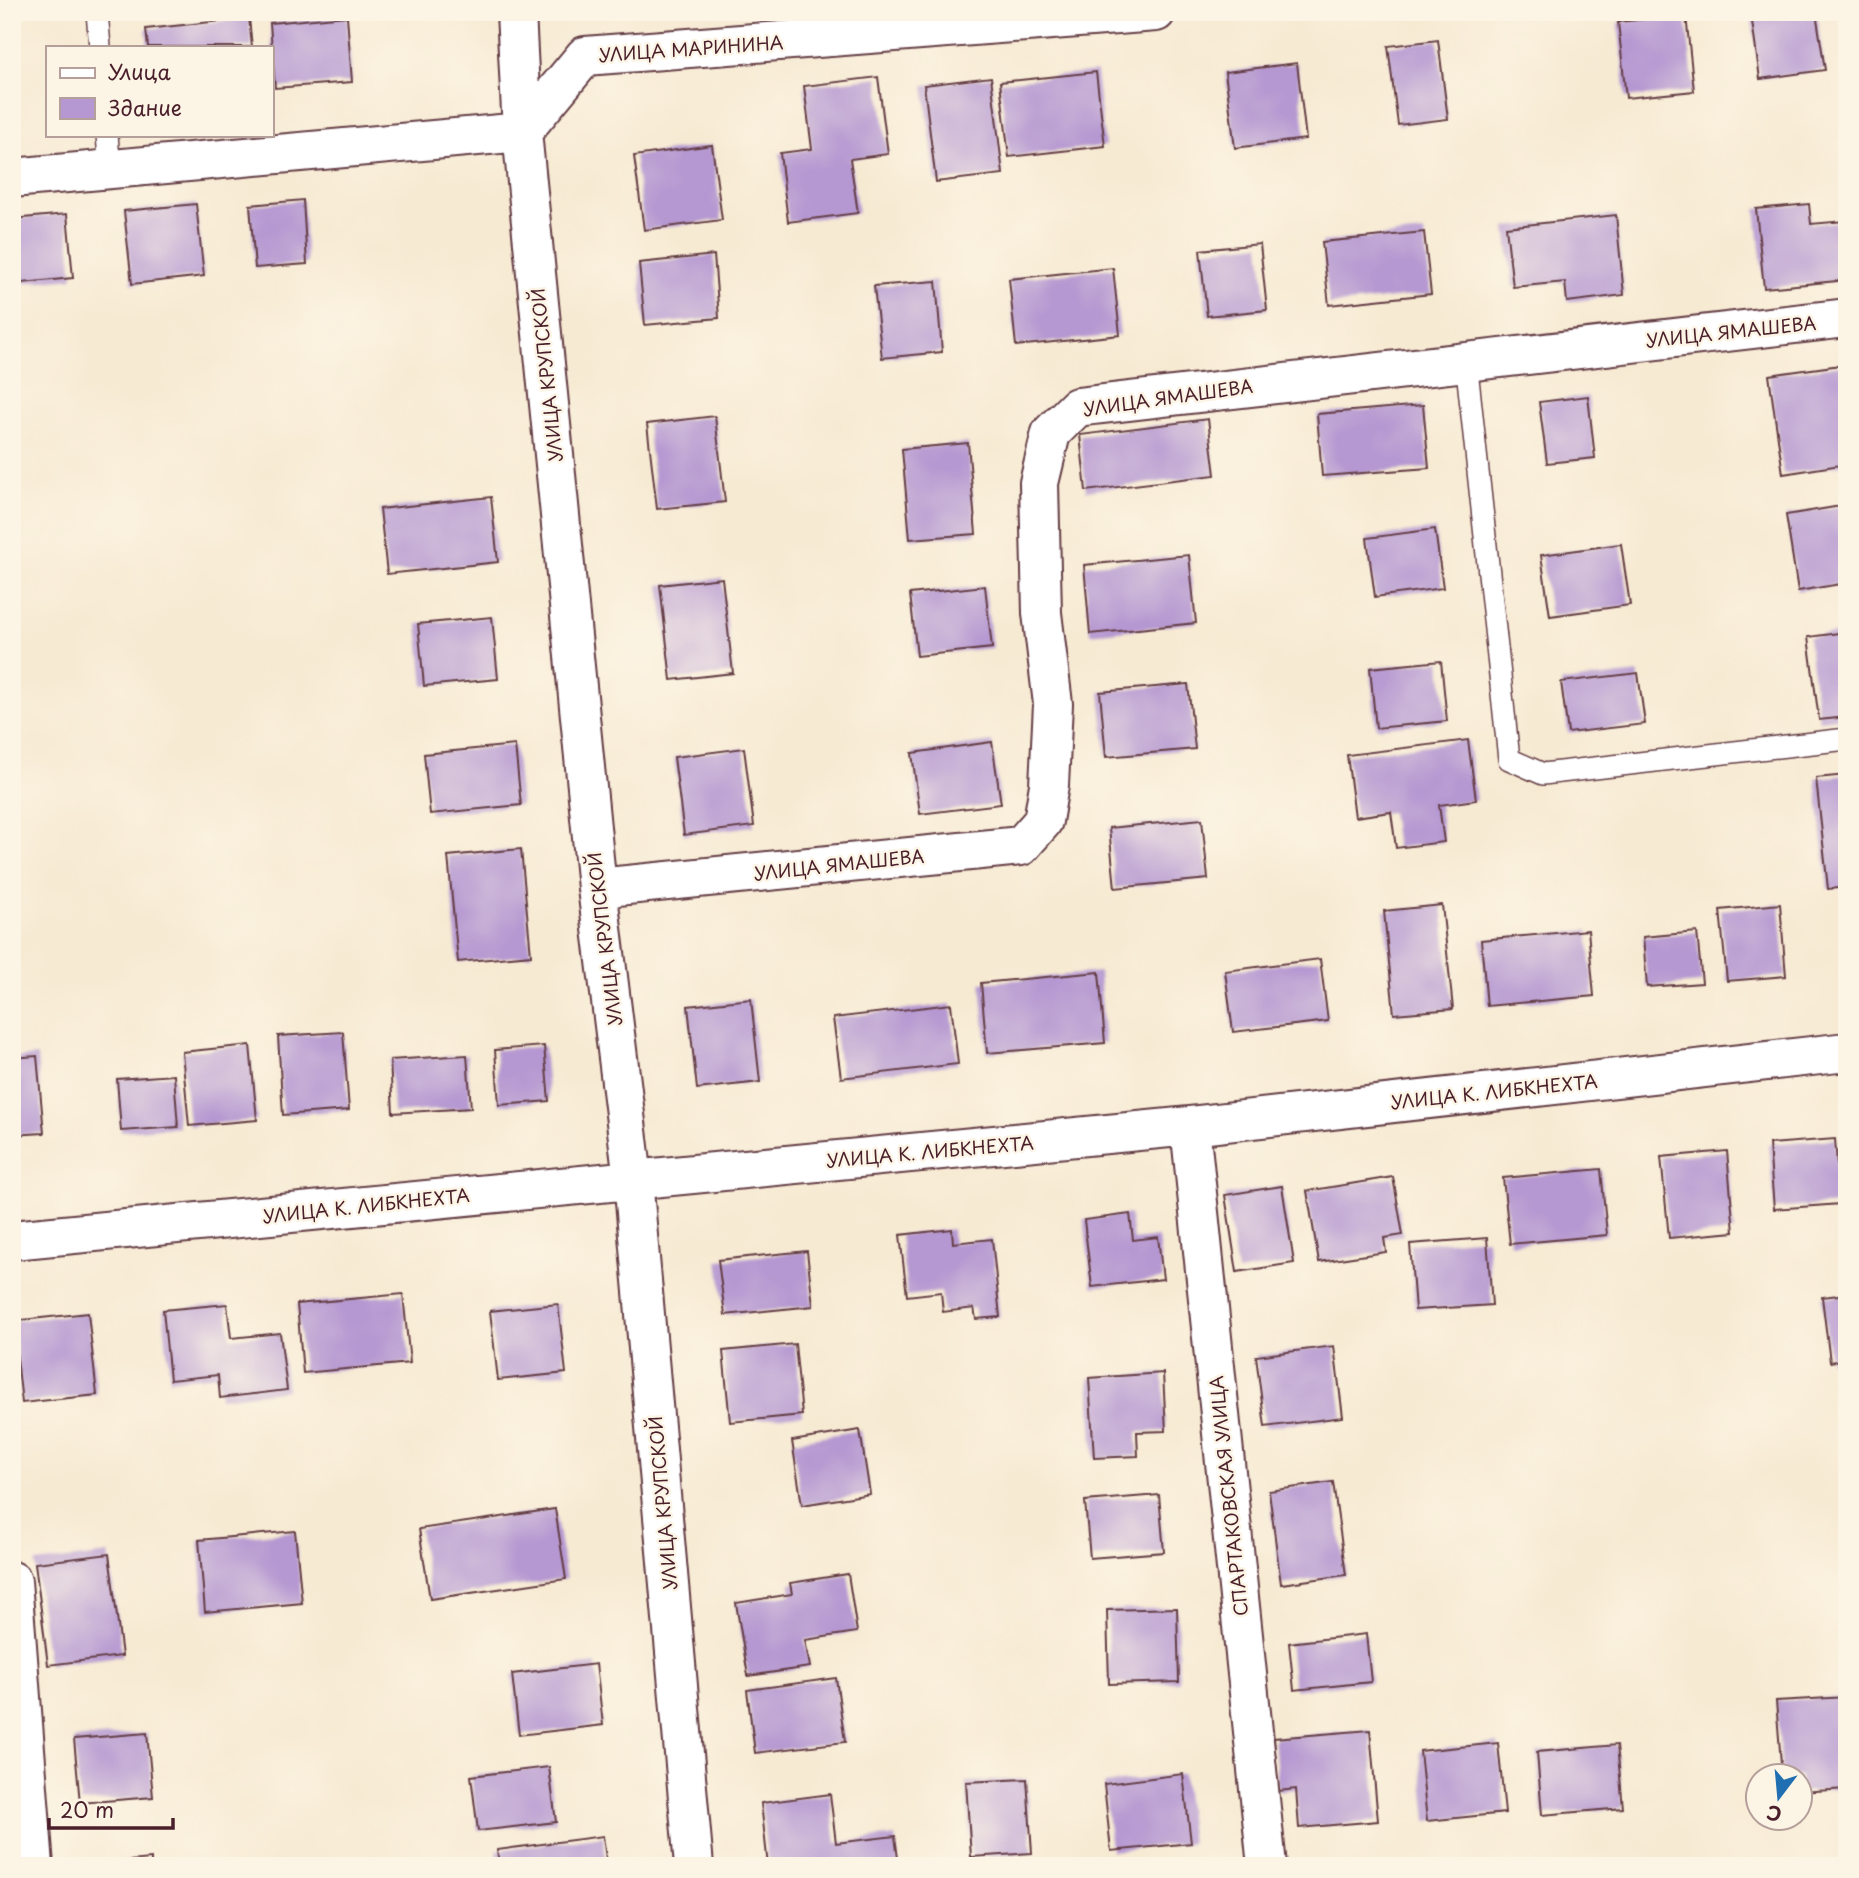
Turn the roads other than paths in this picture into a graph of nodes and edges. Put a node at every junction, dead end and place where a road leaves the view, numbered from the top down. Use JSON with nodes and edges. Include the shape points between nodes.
{"nodes":[{"id":1,"x":97,"y":12,"type":"edge"},
{"id":2,"x":516,"y":12,"type":"edge"},
{"id":3,"x":1156,"y":12,"type":"edge"},
{"id":4,"x":100,"y":46,"type":"edge"},
{"id":5,"x":522,"y":132,"type":"junction"},
{"id":6,"x":109,"y":152,"type":"edge"},
{"id":7,"x":12,"y":178,"type":"edge"},
{"id":8,"x":1847,"y":318,"type":"edge"},
{"id":9,"x":1466,"y":360,"type":"junction"},
{"id":10,"x":1847,"y":739,"type":"edge"},
{"id":11,"x":597,"y":888,"type":"junction"},
{"id":12,"x":1847,"y":1052,"type":"edge"},
{"id":13,"x":1190,"y":1126,"type":"junction"},
{"id":14,"x":633,"y":1179,"type":"junction"},
{"id":15,"x":12,"y":1240,"type":"edge"},
{"id":16,"x":12,"y":1581,"type":"edge"},
{"id":17,"x":34,"y":1866,"type":"edge"},
{"id":18,"x":694,"y":1866,"type":"edge"},
{"id":19,"x":1267,"y":1866,"type":"edge"}],
"edges":[{"from":1,"to":4,"type":"lane"},
{"from":2,"to":5,"type":"street","name":"УЛИЦА КРУПСКОЙ"},
{"from":3,"to":5,"type":"street","name":"УЛИЦА МАРИНИНА","via":[[585,56]]},
{"from":5,"to":6,"type":"street"},
{"from":5,"to":11,"type":"street","name":"УЛИЦА КРУПСКОЙ"},
{"from":6,"to":7,"type":"street"},
{"from":8,"to":9,"type":"street","name":"УЛИЦА ЯМАШЕВА"},
{"from":9,"to":10,"type":"lane","via":[[1509,759],[1543,774]]},
{"from":9,"to":11,"type":"street","name":"УЛИЦА ЯМАШЕВА","via":[[1077,407],[1051,433],[1039,483],[1038,529],[1053,704],[1049,785],[1043,821],[1021,846]]},
{"from":11,"to":14,"type":"street","name":"УЛИЦА КРУПСКОЙ"},
{"from":12,"to":13,"type":"street","name":"УЛИЦА К. ЛИБКНЕХТА"},
{"from":13,"to":14,"type":"street","name":"УЛИЦА К. ЛИБКНЕХТА"},
{"from":13,"to":19,"type":"street","name":"СПАРТАКОВСКАЯ УЛИЦА"},
{"from":14,"to":15,"type":"street","name":"УЛИЦА К. ЛИБКНЕХТА"},
{"from":14,"to":18,"type":"street","name":"УЛИЦА КРУПСКОЙ"},
{"from":16,"to":17,"type":"street"}]}
